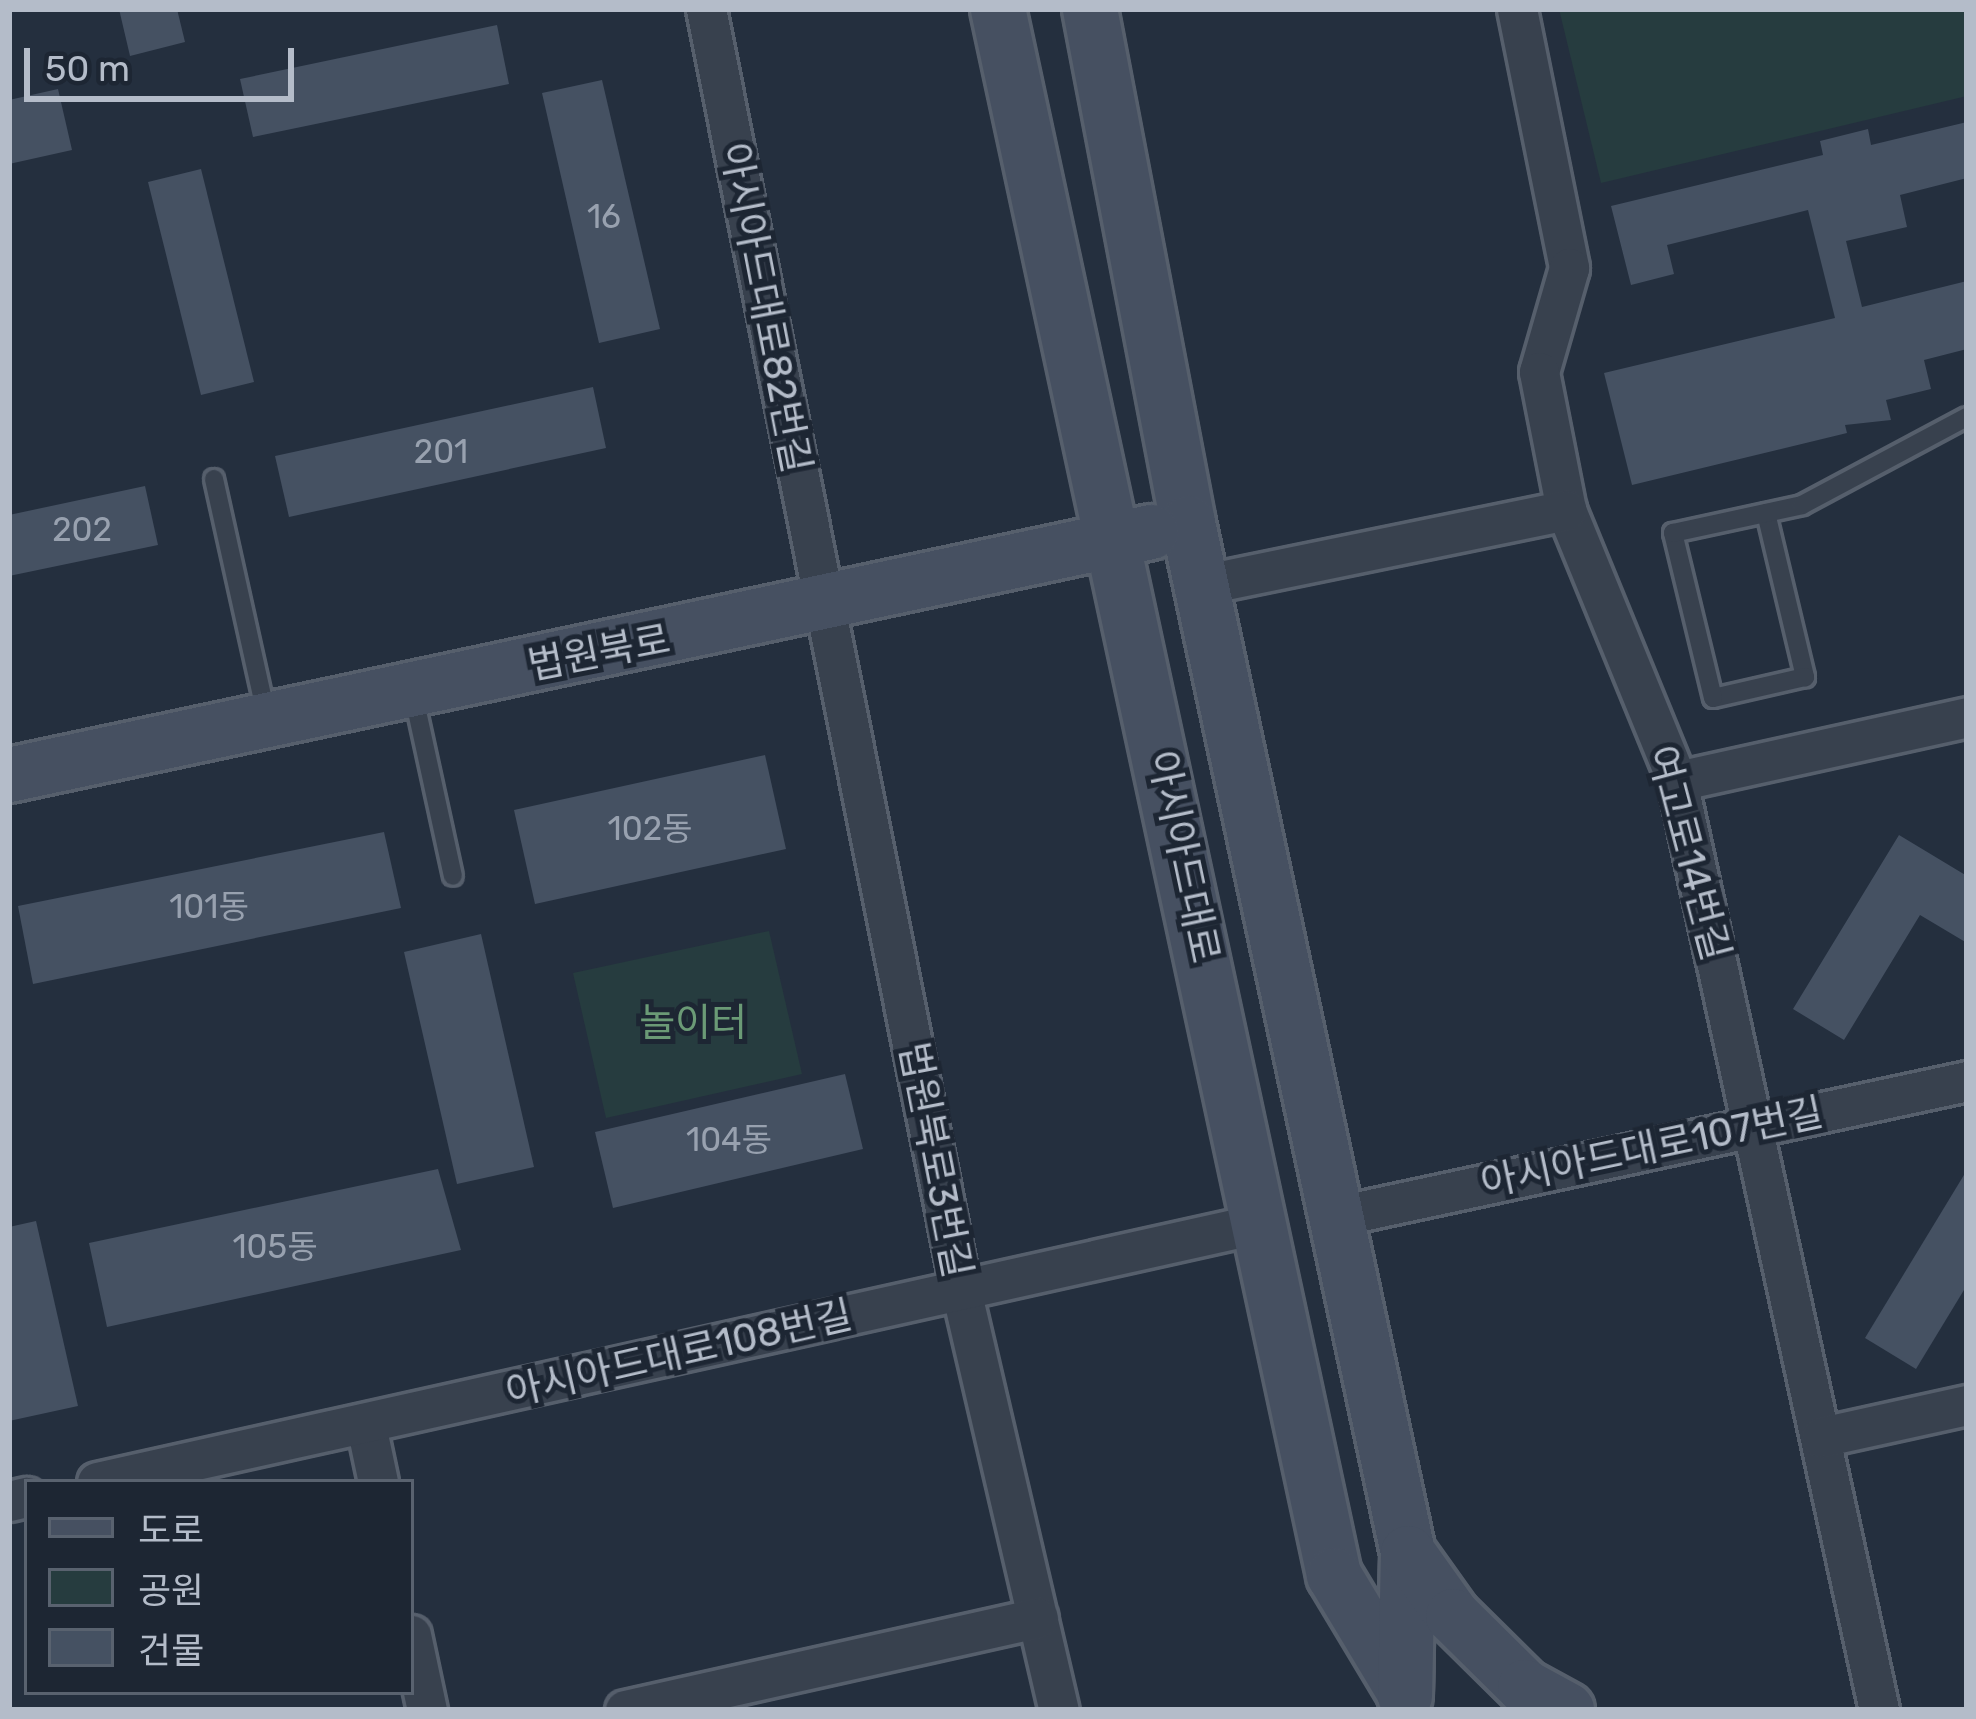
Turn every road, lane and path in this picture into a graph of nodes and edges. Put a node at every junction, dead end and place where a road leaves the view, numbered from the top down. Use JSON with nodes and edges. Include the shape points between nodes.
{"nodes":[{"id":1,"x":706,"y":9,"type":"edge"},
{"id":2,"x":998,"y":9,"type":"edge"},
{"id":3,"x":1090,"y":9,"type":"edge"},
{"id":4,"x":1517,"y":9,"type":"edge"},
{"id":5,"x":1967,"y":417,"type":"edge"},
{"id":6,"x":214,"y":479,"type":"dead end"},
{"id":7,"x":1566,"y":510,"type":"junction"},
{"id":8,"x":1766,"y":513,"type":"junction"},
{"id":9,"x":1188,"y":523,"type":"junction"},
{"id":10,"x":1116,"y":541,"type":"junction"},
{"id":11,"x":1202,"y":585,"type":"junction"},
{"id":12,"x":825,"y":607,"type":"junction"},
{"id":13,"x":412,"y":692,"type":"junction"},
{"id":14,"x":1967,"y":717,"type":"edge"},
{"id":15,"x":267,"y":722,"type":"junction"},
{"id":16,"x":9,"y":775,"type":"edge"},
{"id":17,"x":1677,"y":781,"type":"junction"},
{"id":18,"x":453,"y":876,"type":"dead end"},
{"id":19,"x":1967,"y":1081,"type":"edge"},
{"id":20,"x":1753,"y":1126,"type":"junction"},
{"id":21,"x":1338,"y":1216,"type":"junction"},
{"id":22,"x":1260,"y":1222,"type":"junction"},
{"id":23,"x":961,"y":1290,"type":"junction"},
{"id":24,"x":1967,"y":1405,"type":"edge"},
{"id":25,"x":365,"y":1425,"type":"junction"},
{"id":26,"x":1821,"y":1437,"type":"junction"},
{"id":27,"x":111,"y":1479,"type":"edge"},
{"id":28,"x":377,"y":1479,"type":"edge"},
{"id":29,"x":1408,"y":1552,"type":"junction"},
{"id":30,"x":1038,"y":1618,"type":"junction"},
{"id":31,"x":414,"y":1649,"type":"edge"},
{"id":32,"x":1406,"y":1700,"type":"edge"},
{"id":33,"x":427,"y":1710,"type":"edge"},
{"id":34,"x":625,"y":1710,"type":"edge"},
{"id":35,"x":1059,"y":1710,"type":"edge"},
{"id":36,"x":1568,"y":1710,"type":"edge"},
{"id":37,"x":1879,"y":1710,"type":"edge"}],
"edges":[{"from":1,"to":12,"type":"street","name":"아시아드대로82번길"},
{"from":2,"to":10,"type":"main road","name":"아시아드대로"},
{"from":3,"to":9,"type":"main road","name":"아시아드대로"},
{"from":4,"to":7,"type":"street","name":"여고로14번길","via":[[1569,268],[1538,372]]},
{"from":5,"to":8,"type":"lane","via":[[1802,505]]},
{"from":6,"to":15,"type":"lane"},
{"from":7,"to":11,"type":"street"},
{"from":7,"to":17,"type":"street","name":"여고로14번길"},
{"from":8,"to":8,"type":"lane","via":[[1673,533],[1713,698],[1805,677]]},
{"from":9,"to":10,"type":"main road","name":"법원북로"},
{"from":9,"to":11,"type":"main road","name":"아시아드대로"},
{"from":10,"to":12,"type":"main road","name":"법원북로"},
{"from":10,"to":22,"type":"main road","name":"아시아드대로"},
{"from":11,"to":21,"type":"main road","name":"아시아드대로"},
{"from":12,"to":13,"type":"main road","name":"법원북로"},
{"from":12,"to":23,"type":"street","name":"법원북로3번길"},
{"from":13,"to":15,"type":"main road","name":"법원북로"},
{"from":13,"to":18,"type":"lane"},
{"from":14,"to":17,"type":"street"},
{"from":15,"to":16,"type":"main road","name":"법원북로"},
{"from":17,"to":20,"type":"street","name":"여고로14번길"},
{"from":19,"to":20,"type":"street","name":"아시아드대로107번길"},
{"from":20,"to":21,"type":"street","name":"아시아드대로107번길"},
{"from":20,"to":26,"type":"street","name":"여고로14번길"},
{"from":21,"to":29,"type":"main road","name":"아시아드대로"},
{"from":22,"to":23,"type":"street","name":"아시아드대로108번길"},
{"from":22,"to":32,"type":"main road","name":"아시아드대로","via":[[1334,1575]]},
{"from":23,"to":25,"type":"street","name":"아시아드대로108번길"},
{"from":23,"to":30,"type":"street","name":"법원북로3번길"},
{"from":24,"to":26,"type":"street"},
{"from":25,"to":27,"type":"street","name":"아시아드대로108번길"},
{"from":25,"to":28,"type":"street"},
{"from":26,"to":37,"type":"street","name":"여고로14번길"},
{"from":29,"to":32,"type":"main road","name":"아시아드대로"},
{"from":29,"to":36,"type":"main road","via":[[1525,1687]]},
{"from":30,"to":34,"type":"street"},
{"from":30,"to":35,"type":"street","name":"법원북로3번길"},
{"from":31,"to":33,"type":"street"}]}
